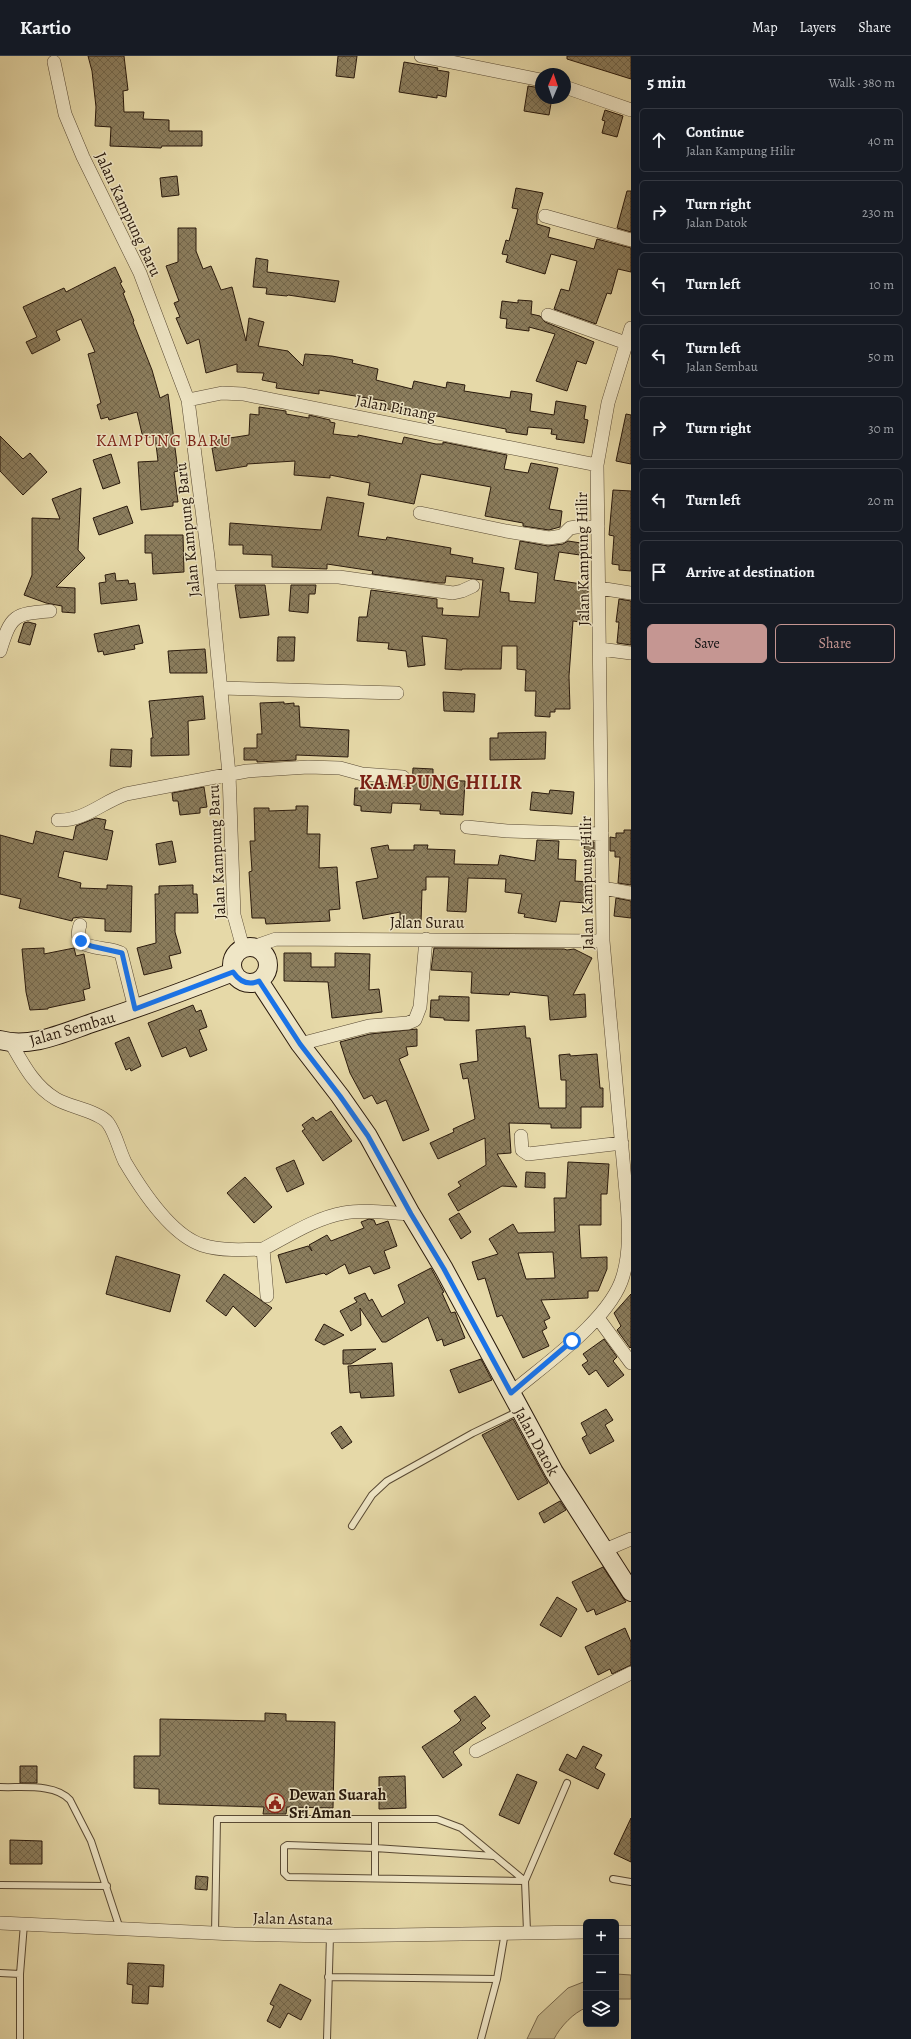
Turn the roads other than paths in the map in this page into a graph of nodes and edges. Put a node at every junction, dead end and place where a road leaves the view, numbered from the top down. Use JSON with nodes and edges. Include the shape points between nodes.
{"nodes":[{"id":1,"x":421,"y":56,"type":"edge"},
{"id":2,"x":54,"y":62,"type":"dead end"},
{"id":3,"x":535,"y":79,"type":"edge"},
{"id":4,"x":571,"y":89,"type":"edge"},
{"id":5,"x":631,"y":110,"type":"edge"},
{"id":6,"x":545,"y":216,"type":"dead end"},
{"id":7,"x":631,"y":240,"type":"edge"},
{"id":8,"x":548,"y":314,"type":"dead end"},
{"id":9,"x":631,"y":328,"type":"edge"},
{"id":10,"x":626,"y":343,"type":"junction"},
{"id":11,"x":626,"y":361,"type":"edge"},
{"id":12,"x":188,"y":400,"type":"junction"},
{"id":13,"x":597,"y":465,"type":"junction"},
{"id":14,"x":420,"y":513,"type":"dead end"},
{"id":15,"x":598,"y":527,"type":"junction"},
{"id":16,"x":210,"y":578,"type":"junction"},
{"id":17,"x":473,"y":586,"type":"dead end"},
{"id":18,"x":599,"y":588,"type":"junction"},
{"id":19,"x":631,"y":593,"type":"edge"},
{"id":20,"x":50,"y":611,"type":"dead end"},
{"id":21,"x":600,"y":649,"type":"junction"},
{"id":22,"x":0,"y":651,"type":"edge"},
{"id":23,"x":631,"y":653,"type":"edge"},
{"id":24,"x":220,"y":688,"type":"junction"},
{"id":25,"x":397,"y":693,"type":"dead end"},
{"id":26,"x":229,"y":774,"type":"junction"},
{"id":27,"x":403,"y":777,"type":"dead end"},
{"id":28,"x":58,"y":820,"type":"dead end"},
{"id":29,"x":467,"y":827,"type":"dead end"},
{"id":30,"x":602,"y":834,"type":"junction"},
{"id":31,"x":603,"y":888,"type":"junction"},
{"id":32,"x":631,"y":893,"type":"edge"},
{"id":33,"x":80,"y":925,"type":"dead end"},
{"id":34,"x":426,"y":939,"type":"junction"},
{"id":35,"x":603,"y":941,"type":"junction"},
{"id":36,"x":248,"y":948,"type":"junction"},
{"id":37,"x":233,"y":972,"type":"junction"},
{"id":38,"x":259,"y":981,"type":"junction"},
{"id":39,"x":135,"y":1009,"type":"junction"},
{"id":40,"x":5,"y":1042,"type":"edge"},
{"id":41,"x":300,"y":1044,"type":"junction"},
{"id":42,"x":521,"y":1136,"type":"dead end"},
{"id":43,"x":622,"y":1143,"type":"junction"},
{"id":44,"x":411,"y":1214,"type":"junction"},
{"id":45,"x":263,"y":1249,"type":"junction"},
{"id":46,"x":627,"y":1276,"type":"edge"},
{"id":47,"x":267,"y":1296,"type":"dead end"},
{"id":48,"x":598,"y":1318,"type":"junction"},
{"id":49,"x":631,"y":1363,"type":"edge"},
{"id":50,"x":511,"y":1393,"type":"junction"},
{"id":51,"x":520,"y":1410,"type":"junction"},
{"id":52,"x":352,"y":1526,"type":"dead end"},
{"id":53,"x":631,"y":1539,"type":"edge"},
{"id":54,"x":605,"y":1550,"type":"junction"},
{"id":55,"x":631,"y":1592,"type":"edge"},
{"id":56,"x":631,"y":1673,"type":"edge"},
{"id":57,"x":476,"y":1750,"type":"dead end"},
{"id":58,"x":568,"y":1783,"type":"dead end"},
{"id":59,"x":0,"y":1787,"type":"edge"},
{"id":60,"x":375,"y":1819,"type":"junction"},
{"id":61,"x":375,"y":1848,"type":"junction"},
{"id":62,"x":494,"y":1856,"type":"junction"},
{"id":63,"x":375,"y":1878,"type":"junction"},
{"id":64,"x":613,"y":1879,"type":"dead end"},
{"id":65,"x":525,"y":1880,"type":"junction"},
{"id":66,"x":631,"y":1882,"type":"edge"},
{"id":67,"x":0,"y":1885,"type":"edge"},
{"id":68,"x":106,"y":1886,"type":"junction"},
{"id":69,"x":0,"y":1924,"type":"edge"},
{"id":70,"x":24,"y":1924,"type":"junction"},
{"id":71,"x":120,"y":1929,"type":"junction"},
{"id":72,"x":527,"y":1931,"type":"junction"},
{"id":73,"x":505,"y":1932,"type":"junction"},
{"id":74,"x":583,"y":1932,"type":"edge"},
{"id":75,"x":619,"y":1932,"type":"edge"},
{"id":76,"x":631,"y":1932,"type":"edge"},
{"id":77,"x":215,"y":1933,"type":"junction"},
{"id":78,"x":330,"y":1936,"type":"junction"},
{"id":79,"x":0,"y":1973,"type":"edge"},
{"id":80,"x":20,"y":1974,"type":"junction"},
{"id":81,"x":328,"y":1977,"type":"junction"},
{"id":82,"x":497,"y":1979,"type":"junction"},
{"id":83,"x":20,"y":2039,"type":"edge"},
{"id":84,"x":327,"y":2039,"type":"edge"},
{"id":85,"x":481,"y":2039,"type":"edge"}],
"edges":[{"from":1,"to":3,"type":"street"},
{"from":2,"to":12,"type":"street","name":"Jalan Kampung Baru","via":[[65,114],[140,273]]},
{"from":4,"to":5,"type":"street"},
{"from":6,"to":7,"type":"street"},
{"from":8,"to":10,"type":"street"},
{"from":9,"to":10,"type":"street","name":"Jalan Kampung Hilir"},
{"from":10,"to":11,"type":"street","name":"Jalan Kampung Hilir"},
{"from":11,"to":13,"type":"street","name":"Jalan Kampung Hilir","via":[[608,404]]},
{"from":12,"to":13,"type":"street","name":"Jalan Pinang","via":[[222,393],[243,394]]},
{"from":12,"to":16,"type":"street","name":"Jalan Kampung Baru"},
{"from":13,"to":15,"type":"street","name":"Jalan Kampung Hilir"},
{"from":14,"to":15,"type":"street","via":[[549,538],[562,536],[570,528]]},
{"from":15,"to":18,"type":"street","name":"Jalan Kampung Hilir"},
{"from":16,"to":17,"type":"street","via":[[339,577],[453,593]]},
{"from":16,"to":24,"type":"street","name":"Jalan Kampung Baru"},
{"from":18,"to":19,"type":"street"},
{"from":18,"to":21,"type":"street","name":"Jalan Kampung Hilir"},
{"from":20,"to":22,"type":"street","via":[[22,614],[14,620],[6,631]]},
{"from":21,"to":23,"type":"street"},
{"from":21,"to":30,"type":"street","name":"Jalan Kampung Hilir"},
{"from":24,"to":25,"type":"street"},
{"from":24,"to":26,"type":"street","name":"Jalan Kampung Baru"},
{"from":26,"to":27,"type":"street","via":[[314,767]]},
{"from":26,"to":28,"type":"street","via":[[126,794],[108,801],[91,812],[67,820]]},
{"from":26,"to":36,"type":"street","name":"Jalan Kampung Baru","via":[[234,915]]},
{"from":29,"to":30,"type":"street"},
{"from":30,"to":31,"type":"street","name":"Jalan Kampung Hilir"},
{"from":31,"to":32,"type":"street"},
{"from":31,"to":35,"type":"street","name":"Jalan Kampung Hilir"},
{"from":33,"to":39,"type":"street","via":[[78,934],[81,941],[122,953]]},
{"from":34,"to":35,"type":"street","name":"Jalan Surau"},
{"from":34,"to":36,"type":"street","name":"Jalan Surau","via":[[276,939]]},
{"from":34,"to":41,"type":"street","via":[[420,1007],[416,1020],[369,1026]]},
{"from":35,"to":43,"type":"street","name":"Jalan Kampung Hilir"},
{"from":36,"to":37,"type":"main road","via":[[235,954],[232,960]]},
{"from":36,"to":38,"type":"main road","via":[[262,951],[268,961],[267,973]]},
{"from":37,"to":38,"type":"main road","via":[[241,981],[254,984]]},
{"from":37,"to":39,"type":"main road","name":"Jalan Sembau"},
{"from":38,"to":41,"type":"main road","name":"Jalan Datok"},
{"from":39,"to":40,"type":"main road","name":"Jalan Sembau","via":[[43,1039]]},
{"from":40,"to":45,"type":"street","via":[[40,1088],[56,1099],[101,1117],[108,1123],[125,1161],[149,1198],[174,1228],[190,1240],[213,1247],[228,1250]]},
{"from":41,"to":44,"type":"main road","name":"Jalan Datok","via":[[368,1136]]},
{"from":42,"to":43,"type":"street","via":[[522,1150],[528,1154]]},
{"from":43,"to":46,"type":"street","name":"Jalan Kampung Hilir","via":[[629,1236]]},
{"from":44,"to":45,"type":"street","via":[[364,1212],[337,1215]]},
{"from":44,"to":50,"type":"main road","name":"Jalan Datok"},
{"from":45,"to":47,"type":"street"},
{"from":46,"to":48,"type":"street","name":"Jalan Kampung Hilir"},
{"from":48,"to":49,"type":"street"},
{"from":48,"to":50,"type":"street","name":"Jalan Kampung Hilir"},
{"from":50,"to":51,"type":"main road","name":"Jalan Datok"},
{"from":51,"to":52,"type":"lane","via":[[387,1481],[372,1495]]},
{"from":51,"to":54,"type":"main road","name":"Jalan Datok","via":[[554,1472]]},
{"from":53,"to":54,"type":"street"},
{"from":54,"to":55,"type":"main road","name":"Jalan Datok"},
{"from":56,"to":57,"type":"street"},
{"from":58,"to":65,"type":"lane"},
{"from":59,"to":68,"type":"lane","via":[[51,1789],[66,1795],[91,1841]]},
{"from":60,"to":61,"type":"lane"},
{"from":60,"to":62,"type":"lane","via":[[437,1819],[461,1828]]},
{"from":60,"to":77,"type":"lane","via":[[216,1819]]},
{"from":61,"to":62,"type":"lane"},
{"from":61,"to":63,"type":"lane"},
{"from":61,"to":63,"type":"lane","via":[[287,1845],[284,1847],[284,1873],[288,1876]]},
{"from":62,"to":65,"type":"lane"},
{"from":63,"to":65,"type":"lane"},
{"from":64,"to":66,"type":"lane"},
{"from":65,"to":72,"type":"lane"},
{"from":67,"to":68,"type":"lane"},
{"from":68,"to":71,"type":"lane"},
{"from":69,"to":70,"type":"street","name":"Jalan Astana"},
{"from":70,"to":71,"type":"street","name":"Jalan Astana"},
{"from":70,"to":80,"type":"lane"},
{"from":71,"to":77,"type":"street","name":"Jalan Astana"},
{"from":72,"to":73,"type":"street","name":"Jalan Astana"},
{"from":72,"to":74,"type":"street","name":"Jalan Astana"},
{"from":73,"to":78,"type":"street","name":"Jalan Astana"},
{"from":73,"to":82,"type":"lane"},
{"from":75,"to":76,"type":"street"},
{"from":77,"to":78,"type":"street","name":"Jalan Astana"},
{"from":78,"to":81,"type":"lane"},
{"from":79,"to":80,"type":"lane"},
{"from":80,"to":83,"type":"lane"},
{"from":81,"to":82,"type":"lane"},
{"from":81,"to":84,"type":"lane"},
{"from":82,"to":85,"type":"lane"}]}
